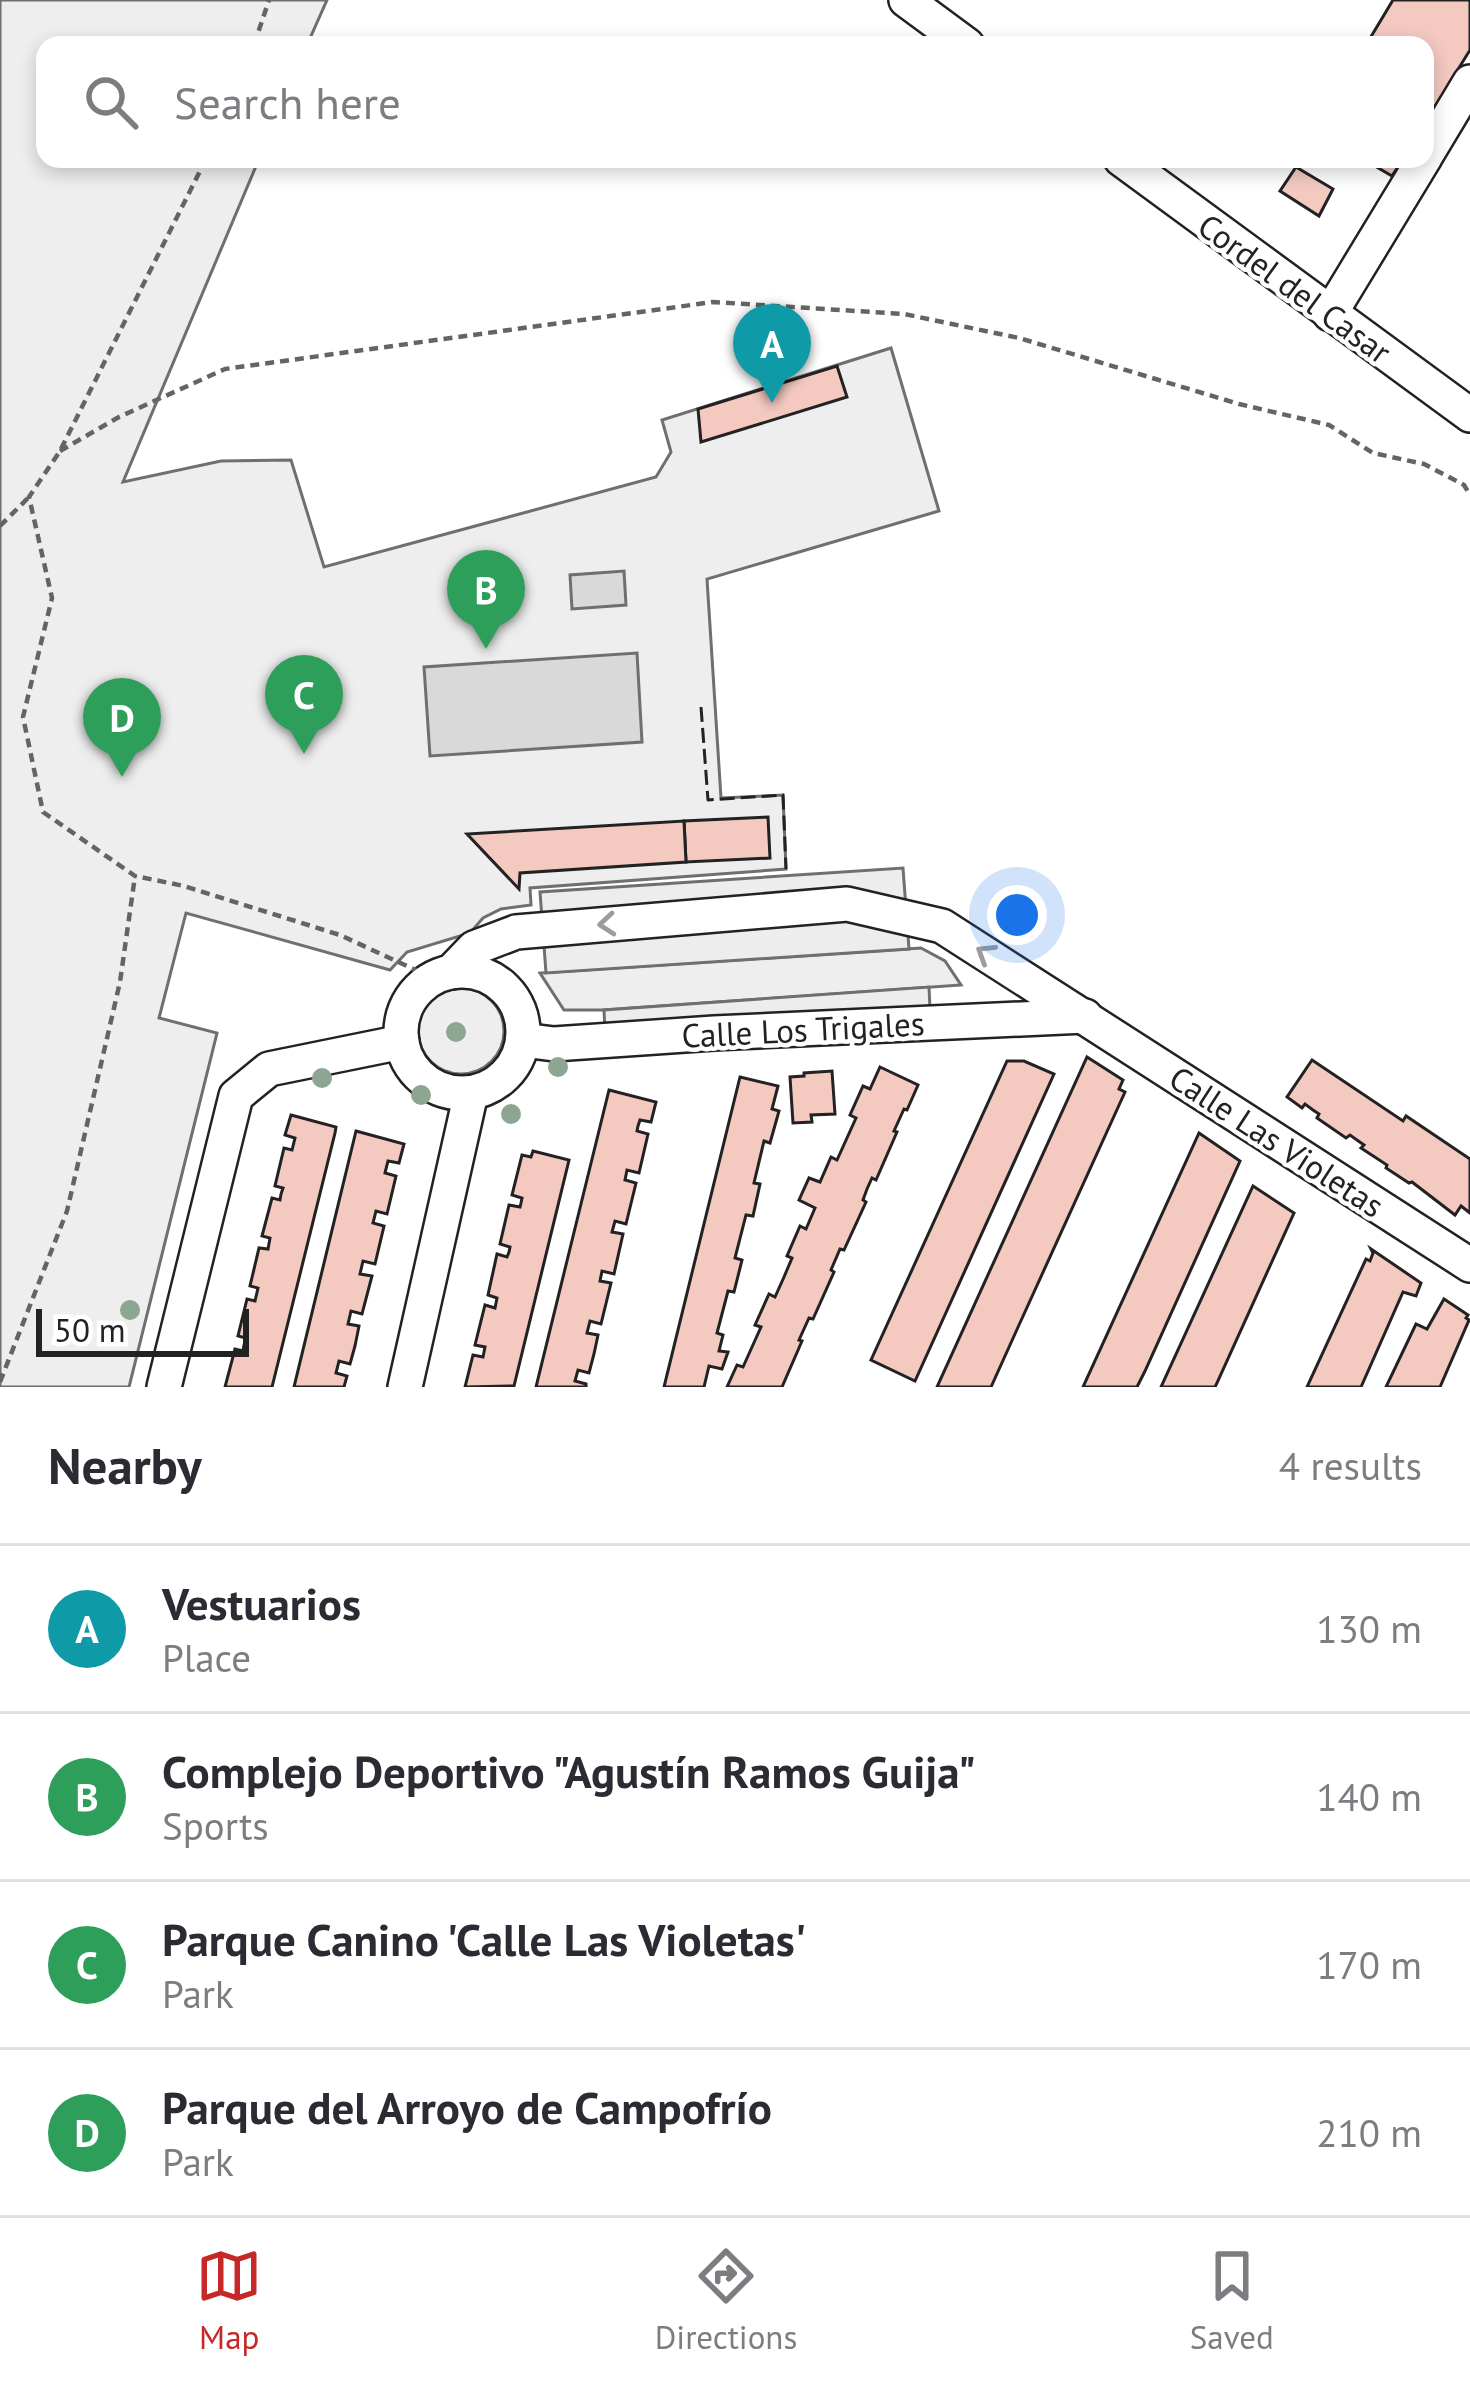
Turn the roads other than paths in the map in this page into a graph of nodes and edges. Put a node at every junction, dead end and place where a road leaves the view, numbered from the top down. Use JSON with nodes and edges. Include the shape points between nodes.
{"nodes":[{"id":1,"x":906,"y":0,"type":"edge"},
{"id":2,"x":955,"y":36,"type":"edge"},
{"id":3,"x":1470,"y":82,"type":"edge"},
{"id":4,"x":1434,"y":141,"type":"edge"},
{"id":5,"x":1132,"y":168,"type":"edge"},
{"id":6,"x":1418,"y":168,"type":"edge"},
{"id":7,"x":1330,"y":314,"type":"junction"},
{"id":8,"x":1470,"y":415,"type":"edge"},
{"id":9,"x":442,"y":975,"type":"junction"},
{"id":10,"x":1084,"y":1016,"type":"junction"},
{"id":11,"x":523,"y":1040,"type":"junction"},
{"id":12,"x":401,"y":1042,"type":"junction"},
{"id":13,"x":471,"y":1093,"type":"junction"},
{"id":14,"x":1470,"y":1265,"type":"edge"},
{"id":15,"x":164,"y":1387,"type":"edge"},
{"id":16,"x":405,"y":1387,"type":"edge"}],
"edges":[{"from":1,"to":2,"type":"street"},
{"from":3,"to":4,"type":"street"},
{"from":5,"to":7,"type":"street","name":"Cordel del Casar"},
{"from":6,"to":7,"type":"street"},
{"from":7,"to":8,"type":"street","name":"Cordel del Casar"},
{"from":10,"to":9,"type":"street","name":"Calle Las Violetas","one_way":true,"via":[[942,926],[847,904],[516,932],[474,948]]},
{"from":9,"to":11,"type":"street","via":[[470,972],[504,988],[516,1003]]},
{"from":9,"to":12,"type":"street","via":[[407,1005]]},
{"from":10,"to":11,"type":"street","name":"Calle Los Trigales"},
{"from":10,"to":14,"type":"street","name":"Calle Las Violetas"},
{"from":11,"to":13,"type":"street","via":[[506,1075]]},
{"from":12,"to":13,"type":"street","via":[[434,1087]]},
{"from":12,"to":15,"type":"street","via":[[268,1070],[236,1096]]},
{"from":13,"to":16,"type":"street"}]}
